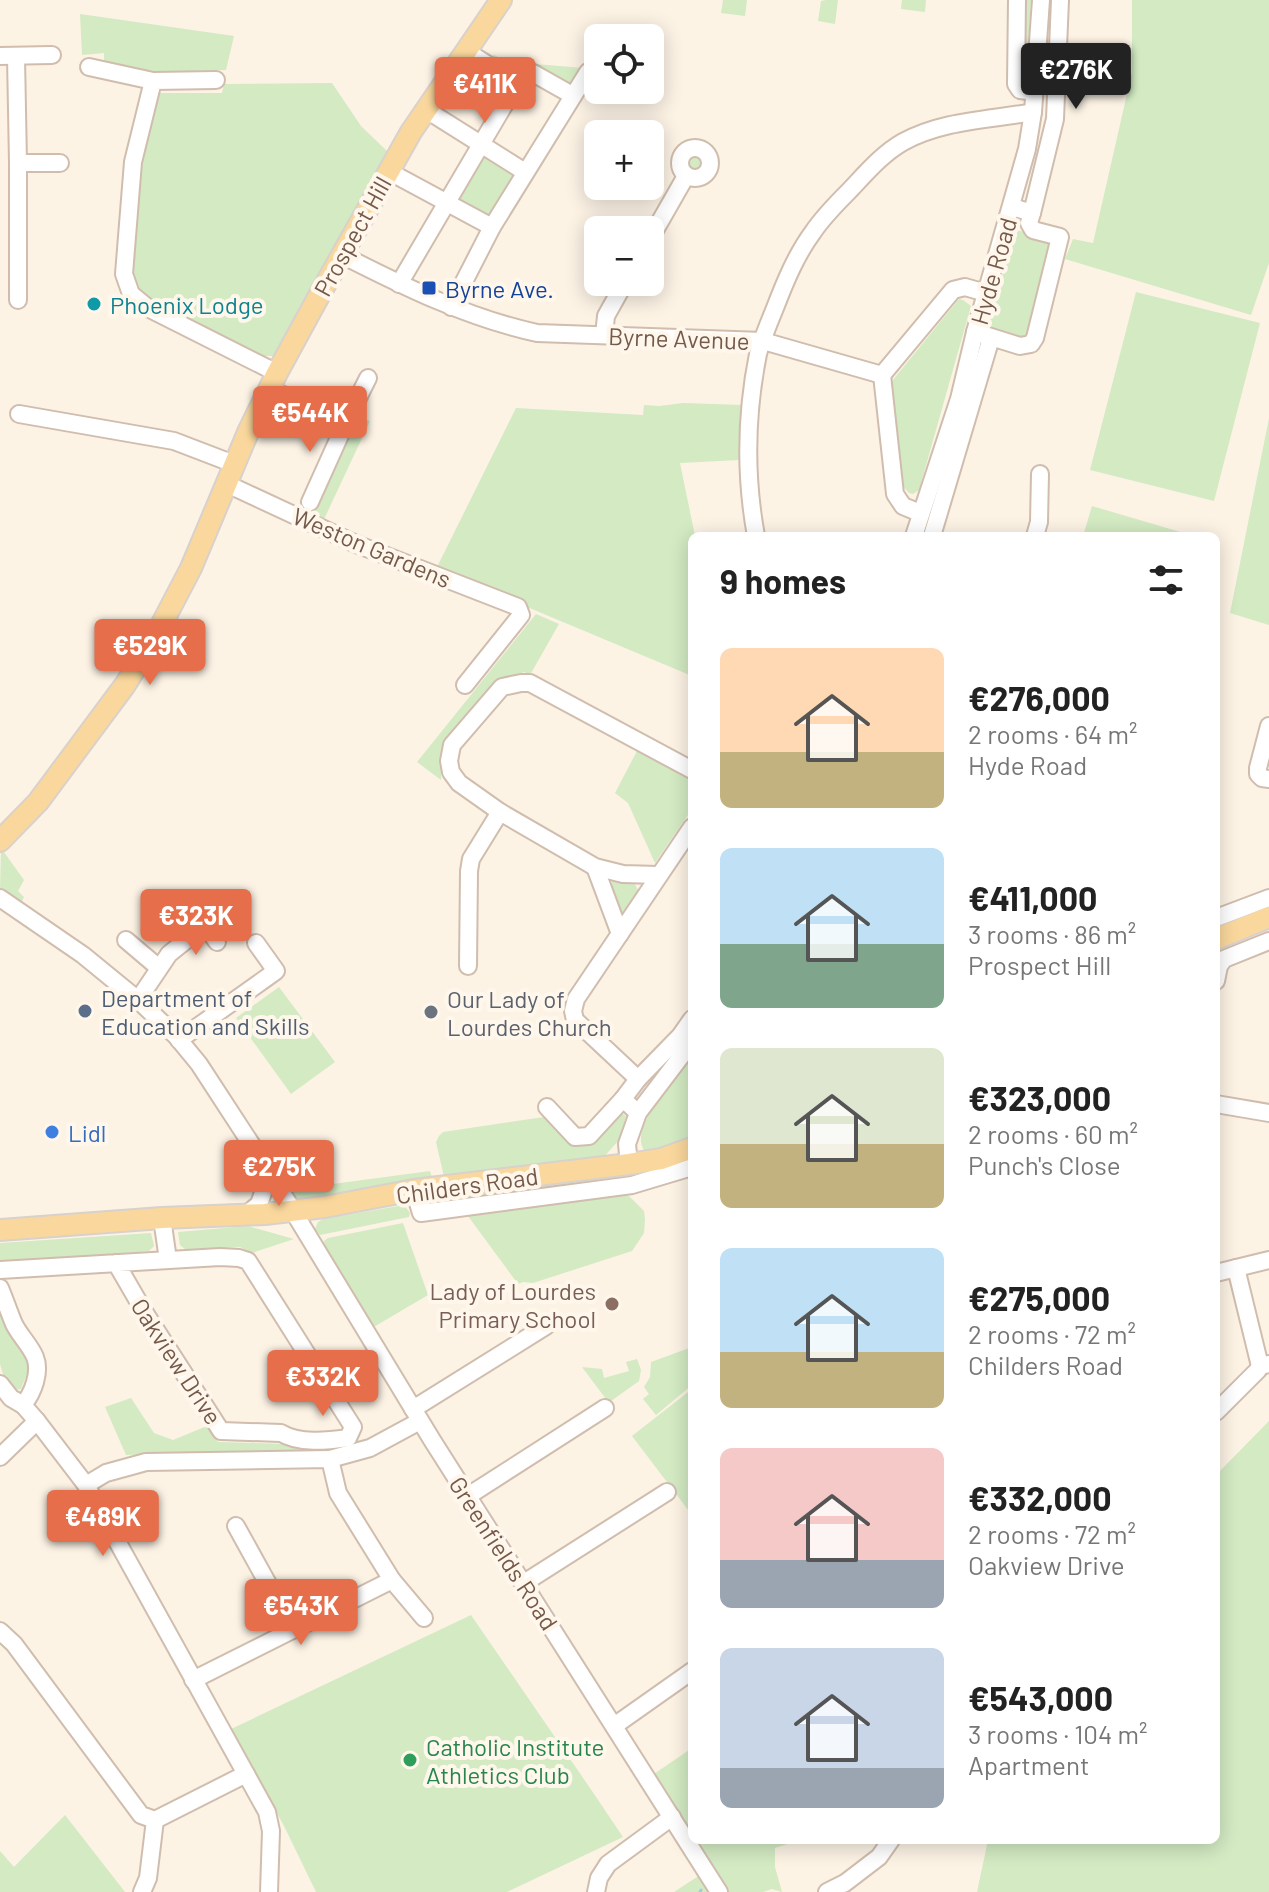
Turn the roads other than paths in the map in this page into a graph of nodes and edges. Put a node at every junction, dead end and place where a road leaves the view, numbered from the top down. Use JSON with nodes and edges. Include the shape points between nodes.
{"nodes":[{"id":1,"x":501,"y":0,"type":"edge"},
{"id":2,"x":1017,"y":0,"type":"edge"},
{"id":3,"x":1041,"y":0,"type":"edge"},
{"id":4,"x":1060,"y":0,"type":"edge"},
{"id":5,"x":466,"y":51,"type":"junction"},
{"id":6,"x":52,"y":55,"type":"dead end"},
{"id":7,"x":8,"y":57,"type":"edge"},
{"id":8,"x":89,"y":67,"type":"dead end"},
{"id":9,"x":584,"y":78,"type":"edge"},
{"id":10,"x":216,"y":80,"type":"dead end"},
{"id":11,"x":153,"y":81,"type":"junction"},
{"id":12,"x":517,"y":83,"type":"junction"},
{"id":13,"x":1028,"y":91,"type":"dead end"},
{"id":14,"x":572,"y":95,"type":"junction"},
{"id":15,"x":425,"y":109,"type":"junction"},
{"id":16,"x":1033,"y":112,"type":"junction"},
{"id":17,"x":480,"y":146,"type":"junction"},
{"id":18,"x":18,"y":163,"type":"junction"},
{"id":19,"x":60,"y":163,"type":"dead end"},
{"id":20,"x":388,"y":171,"type":"junction"},
{"id":21,"x":525,"y":172,"type":"junction"},
{"id":22,"x":686,"y":176,"type":"dead end"},
{"id":23,"x":447,"y":203,"type":"junction"},
{"id":24,"x":1012,"y":207,"type":"junction"},
{"id":25,"x":1032,"y":213,"type":"junction"},
{"id":26,"x":663,"y":216,"type":"edge"},
{"id":27,"x":492,"y":227,"type":"junction"},
{"id":28,"x":342,"y":255,"type":"junction"},
{"id":29,"x":399,"y":284,"type":"junction"},
{"id":30,"x":986,"y":293,"type":"junction"},
{"id":31,"x":617,"y":296,"type":"edge"},
{"id":32,"x":18,"y":300,"type":"dead end"},
{"id":33,"x":451,"y":307,"type":"junction"},
{"id":34,"x":604,"y":335,"type":"junction"},
{"id":35,"x":983,"y":335,"type":"junction"},
{"id":36,"x":763,"y":341,"type":"junction"},
{"id":37,"x":882,"y":375,"type":"junction"},
{"id":38,"x":368,"y":378,"type":"dead end"},
{"id":39,"x":273,"y":381,"type":"junction"},
{"id":40,"x":19,"y":414,"type":"dead end"},
{"id":41,"x":346,"y":422,"type":"junction"},
{"id":42,"x":234,"y":464,"type":"junction"},
{"id":43,"x":1040,"y":474,"type":"dead end"},
{"id":44,"x":227,"y":484,"type":"junction"},
{"id":45,"x":310,"y":502,"type":"dead end"},
{"id":46,"x":920,"y":513,"type":"junction"},
{"id":47,"x":755,"y":532,"type":"edge"},
{"id":48,"x":915,"y":532,"type":"edge"},
{"id":49,"x":933,"y":532,"type":"edge"},
{"id":50,"x":1036,"y":532,"type":"edge"},
{"id":51,"x":465,"y":685,"type":"dead end"},
{"id":52,"x":1269,"y":726,"type":"edge"},
{"id":53,"x":688,"y":768,"type":"edge"},
{"id":54,"x":1269,"y":779,"type":"edge"},
{"id":55,"x":500,"y":812,"type":"junction"},
{"id":56,"x":688,"y":833,"type":"edge"},
{"id":57,"x":0,"y":841,"type":"edge"},
{"id":58,"x":595,"y":867,"type":"junction"},
{"id":59,"x":658,"y":875,"type":"junction"},
{"id":60,"x":0,"y":898,"type":"edge"},
{"id":61,"x":1269,"y":898,"type":"edge"},
{"id":62,"x":1220,"y":916,"type":"edge"},
{"id":63,"x":1269,"y":917,"type":"edge"},
{"id":64,"x":620,"y":934,"type":"junction"},
{"id":65,"x":1220,"y":937,"type":"edge"},
{"id":66,"x":126,"y":940,"type":"dead end"},
{"id":67,"x":1269,"y":941,"type":"edge"},
{"id":68,"x":217,"y":942,"type":"dead end"},
{"id":69,"x":256,"y":943,"type":"dead end"},
{"id":70,"x":1220,"y":965,"type":"edge"},
{"id":71,"x":468,"y":966,"type":"dead end"},
{"id":72,"x":159,"y":968,"type":"junction"},
{"id":73,"x":138,"y":1000,"type":"junction"},
{"id":74,"x":688,"y":1025,"type":"edge"},
{"id":75,"x":179,"y":1040,"type":"junction"},
{"id":76,"x":688,"y":1047,"type":"edge"},
{"id":77,"x":642,"y":1075,"type":"junction"},
{"id":78,"x":662,"y":1083,"type":"junction"},
{"id":79,"x":623,"y":1099,"type":"junction"},
{"id":80,"x":1220,"y":1105,"type":"edge"},
{"id":81,"x":547,"y":1107,"type":"dead end"},
{"id":82,"x":638,"y":1113,"type":"junction"},
{"id":83,"x":1269,"y":1113,"type":"edge"},
{"id":84,"x":688,"y":1149,"type":"edge"},
{"id":85,"x":629,"y":1164,"type":"junction"},
{"id":86,"x":688,"y":1169,"type":"edge"},
{"id":87,"x":270,"y":1173,"type":"junction"},
{"id":88,"x":414,"y":1190,"type":"junction"},
{"id":89,"x":292,"y":1211,"type":"junction"},
{"id":90,"x":246,"y":1215,"type":"junction"},
{"id":91,"x":162,"y":1218,"type":"junction"},
{"id":92,"x":0,"y":1230,"type":"edge"},
{"id":93,"x":168,"y":1260,"type":"junction"},
{"id":94,"x":1269,"y":1260,"type":"edge"},
{"id":95,"x":116,"y":1263,"type":"junction"},
{"id":96,"x":1236,"y":1268,"type":"junction"},
{"id":97,"x":0,"y":1270,"type":"edge"},
{"id":98,"x":1220,"y":1272,"type":"edge"},
{"id":99,"x":0,"y":1288,"type":"edge"},
{"id":100,"x":546,"y":1326,"type":"dead end"},
{"id":101,"x":1265,"y":1365,"type":"edge"},
{"id":102,"x":0,"y":1384,"type":"edge"},
{"id":103,"x":23,"y":1405,"type":"junction"},
{"id":104,"x":605,"y":1408,"type":"dead end"},
{"id":105,"x":1220,"y":1408,"type":"edge"},
{"id":106,"x":416,"y":1415,"type":"junction"},
{"id":107,"x":37,"y":1421,"type":"junction"},
{"id":108,"x":0,"y":1457,"type":"edge"},
{"id":109,"x":330,"y":1459,"type":"junction"},
{"id":110,"x":86,"y":1485,"type":"junction"},
{"id":111,"x":667,"y":1492,"type":"dead end"},
{"id":112,"x":468,"y":1496,"type":"junction"},
{"id":113,"x":236,"y":1526,"type":"dead end"},
{"id":114,"x":392,"y":1580,"type":"junction"},
{"id":115,"x":524,"y":1583,"type":"junction"},
{"id":116,"x":424,"y":1618,"type":"dead end"},
{"id":117,"x":293,"y":1629,"type":"junction"},
{"id":118,"x":0,"y":1631,"type":"edge"},
{"id":119,"x":688,"y":1674,"type":"edge"},
{"id":120,"x":193,"y":1680,"type":"junction"},
{"id":121,"x":614,"y":1726,"type":"junction"},
{"id":122,"x":246,"y":1774,"type":"junction"},
{"id":123,"x":672,"y":1817,"type":"junction"},
{"id":124,"x":155,"y":1820,"type":"junction"},
{"id":125,"x":688,"y":1843,"type":"edge"},
{"id":126,"x":689,"y":1844,"type":"edge"},
{"id":127,"x":888,"y":1844,"type":"edge"},
{"id":128,"x":142,"y":1892,"type":"edge"},
{"id":129,"x":269,"y":1892,"type":"edge"},
{"id":130,"x":596,"y":1892,"type":"edge"},
{"id":131,"x":719,"y":1892,"type":"edge"},
{"id":132,"x":827,"y":1892,"type":"edge"}],
"edges":[{"from":1,"to":5,"type":"main road","name":"Prospect Hill"},
{"from":2,"to":13,"type":"street","via":[[1016,84]]},
{"from":3,"to":16,"type":"street","name":"Hyde Road"},
{"from":4,"to":25,"type":"street","via":[[1055,119]]},
{"from":5,"to":12,"type":"street"},
{"from":5,"to":15,"type":"main road","name":"Prospect Hill"},
{"from":6,"to":7,"type":"street"},
{"from":7,"to":18,"type":"street"},
{"from":8,"to":11,"type":"street"},
{"from":9,"to":14,"type":"street"},
{"from":10,"to":11,"type":"street"},
{"from":11,"to":39,"type":"street","via":[[133,162],[124,274],[131,294]]},
{"from":12,"to":14,"type":"street","via":[[523,73],[533,73]]},
{"from":12,"to":17,"type":"street"},
{"from":14,"to":21,"type":"street"},
{"from":15,"to":17,"type":"street"},
{"from":15,"to":20,"type":"main road","name":"Prospect Hill"},
{"from":16,"to":24,"type":"street","name":"Hyde Road"},
{"from":16,"to":36,"type":"street","via":[[945,126],[902,142],[884,156],[812,233]]},
{"from":17,"to":21,"type":"street"},
{"from":17,"to":23,"type":"street"},
{"from":18,"to":19,"type":"street"},
{"from":18,"to":32,"type":"street"},
{"from":20,"to":23,"type":"street"},
{"from":20,"to":28,"type":"main road","name":"Prospect Hill"},
{"from":21,"to":27,"type":"street"},
{"from":22,"to":26,"type":"street"},
{"from":23,"to":27,"type":"street"},
{"from":23,"to":29,"type":"street"},
{"from":24,"to":25,"type":"street"},
{"from":24,"to":30,"type":"street","name":"Hyde Road"},
{"from":25,"to":35,"type":"street","via":[[1030,228],[1060,237],[1035,338],[1020,346]]},
{"from":27,"to":33,"type":"street"},
{"from":28,"to":29,"type":"street","name":"Byrne Avenue"},
{"from":28,"to":39,"type":"main road","name":"Prospect Hill"},
{"from":29,"to":33,"type":"street","name":"Byrne Avenue"},
{"from":30,"to":35,"type":"street","name":"Hyde Road"},
{"from":30,"to":37,"type":"street","via":[[965,287],[953,290]]},
{"from":31,"to":34,"type":"street","via":[[606,316]]},
{"from":33,"to":34,"type":"street","name":"Byrne Avenue","via":[[537,333]]},
{"from":34,"to":36,"type":"street","name":"Byrne Avenue"},
{"from":35,"to":46,"type":"street","name":"Hyde Road"},
{"from":35,"to":49,"type":"street"},
{"from":36,"to":37,"type":"street","name":"Byrne Avenue"},
{"from":36,"to":47,"type":"street","via":[[748,449]]},
{"from":37,"to":46,"type":"street","via":[[895,494],[903,506]]},
{"from":38,"to":41,"type":"street"},
{"from":39,"to":41,"type":"street"},
{"from":39,"to":42,"type":"main road","name":"Prospect Hill"},
{"from":40,"to":42,"type":"street","via":[[174,441]]},
{"from":41,"to":45,"type":"street"},
{"from":42,"to":44,"type":"main road","name":"Prospect Hill"},
{"from":43,"to":50,"type":"street"},
{"from":44,"to":51,"type":"street","name":"Weston Gardens","via":[[356,544],[518,607],[521,615]]},
{"from":44,"to":57,"type":"main road","name":"Prospect Hill","via":[[168,614],[125,685],[38,802]]},
{"from":46,"to":48,"type":"street","name":"Hyde Road"},
{"from":52,"to":54,"type":"street","via":[[1258,768],[1258,774]]},
{"from":53,"to":55,"type":"street","via":[[530,683],[502,687],[452,745],[449,761],[459,783]]},
{"from":55,"to":58,"type":"street"},
{"from":55,"to":71,"type":"street","via":[[471,859]]},
{"from":56,"to":59,"type":"street"},
{"from":58,"to":59,"type":"street"},
{"from":58,"to":64,"type":"street"},
{"from":59,"to":64,"type":"street"},
{"from":60,"to":73,"type":"street","name":"Greenfields Road"},
{"from":61,"to":62,"type":"street"},
{"from":63,"to":65,"type":"main road"},
{"from":64,"to":77,"type":"street","via":[[573,1011],[575,1020]]},
{"from":66,"to":72,"type":"street"},
{"from":67,"to":70,"type":"street"},
{"from":68,"to":72,"type":"street","via":[[202,920]]},
{"from":69,"to":75,"type":"street","via":[[276,971]]},
{"from":72,"to":73,"type":"street"},
{"from":73,"to":75,"type":"street","name":"Greenfields Road"},
{"from":74,"to":77,"type":"street"},
{"from":75,"to":87,"type":"street","name":"Greenfields Road"},
{"from":76,"to":78,"type":"street"},
{"from":77,"to":78,"type":"street"},
{"from":77,"to":79,"type":"street"},
{"from":78,"to":82,"type":"street"},
{"from":79,"to":81,"type":"street","via":[[583,1138],[575,1137]]},
{"from":79,"to":82,"type":"street"},
{"from":80,"to":83,"type":"street"},
{"from":82,"to":85,"type":"street","via":[[627,1144]]},
{"from":84,"to":85,"type":"main road","name":"Childers Road"},
{"from":85,"to":88,"type":"main road","name":"Childers Road"},
{"from":86,"to":88,"type":"street","via":[[632,1185],[421,1213]]},
{"from":87,"to":89,"type":"street","name":"Greenfields Road"},
{"from":87,"to":90,"type":"street","via":[[259,1204]]},
{"from":88,"to":89,"type":"main road","name":"Childers Road"},
{"from":89,"to":90,"type":"main road","name":"Childers Road"},
{"from":89,"to":106,"type":"street","name":"Greenfields Road"},
{"from":90,"to":91,"type":"main road","name":"Childers Road"},
{"from":91,"to":92,"type":"main road","name":"Childers Road"},
{"from":91,"to":93,"type":"street"},
{"from":93,"to":95,"type":"street","name":"Oakview Drive"},
{"from":93,"to":95,"type":"street","name":"Oakview Drive","via":[[248,1261],[353,1427],[348,1438],[325,1441],[221,1431]]},
{"from":94,"to":96,"type":"street"},
{"from":95,"to":97,"type":"street","name":"Oakview Drive"},
{"from":96,"to":98,"type":"street"},
{"from":96,"to":101,"type":"street"},
{"from":99,"to":103,"type":"street","via":[[36,1364],[36,1378]]},
{"from":100,"to":106,"type":"street"},
{"from":101,"to":105,"type":"street"},
{"from":102,"to":103,"type":"street"},
{"from":103,"to":107,"type":"street"},
{"from":104,"to":112,"type":"street"},
{"from":106,"to":109,"type":"street","via":[[370,1448]]},
{"from":106,"to":112,"type":"street","name":"Greenfields Road"},
{"from":107,"to":108,"type":"street"},
{"from":107,"to":110,"type":"street"},
{"from":109,"to":110,"type":"street","via":[[146,1462],[106,1473]]},
{"from":109,"to":114,"type":"street","via":[[338,1493]]},
{"from":110,"to":120,"type":"street"},
{"from":111,"to":115,"type":"street"},
{"from":112,"to":115,"type":"street","name":"Greenfields Road"},
{"from":113,"to":117,"type":"street"},
{"from":114,"to":116,"type":"street"},
{"from":114,"to":117,"type":"street"},
{"from":115,"to":121,"type":"street","name":"Greenfields Road"},
{"from":117,"to":120,"type":"street"},
{"from":118,"to":124,"type":"street","via":[[141,1815]]},
{"from":119,"to":121,"type":"street"},
{"from":120,"to":122,"type":"street"},
{"from":121,"to":123,"type":"street","name":"Greenfields Road"},
{"from":122,"to":124,"type":"street"},
{"from":122,"to":129,"type":"street","via":[[271,1831]]},
{"from":123,"to":125,"type":"street","name":"Greenfields Road"},
{"from":123,"to":130,"type":"street","via":[[608,1864]]},
{"from":124,"to":128,"type":"street"},
{"from":126,"to":131,"type":"street","name":"Greenfields Road"},
{"from":127,"to":132,"type":"street","via":[[879,1857]]}]}
